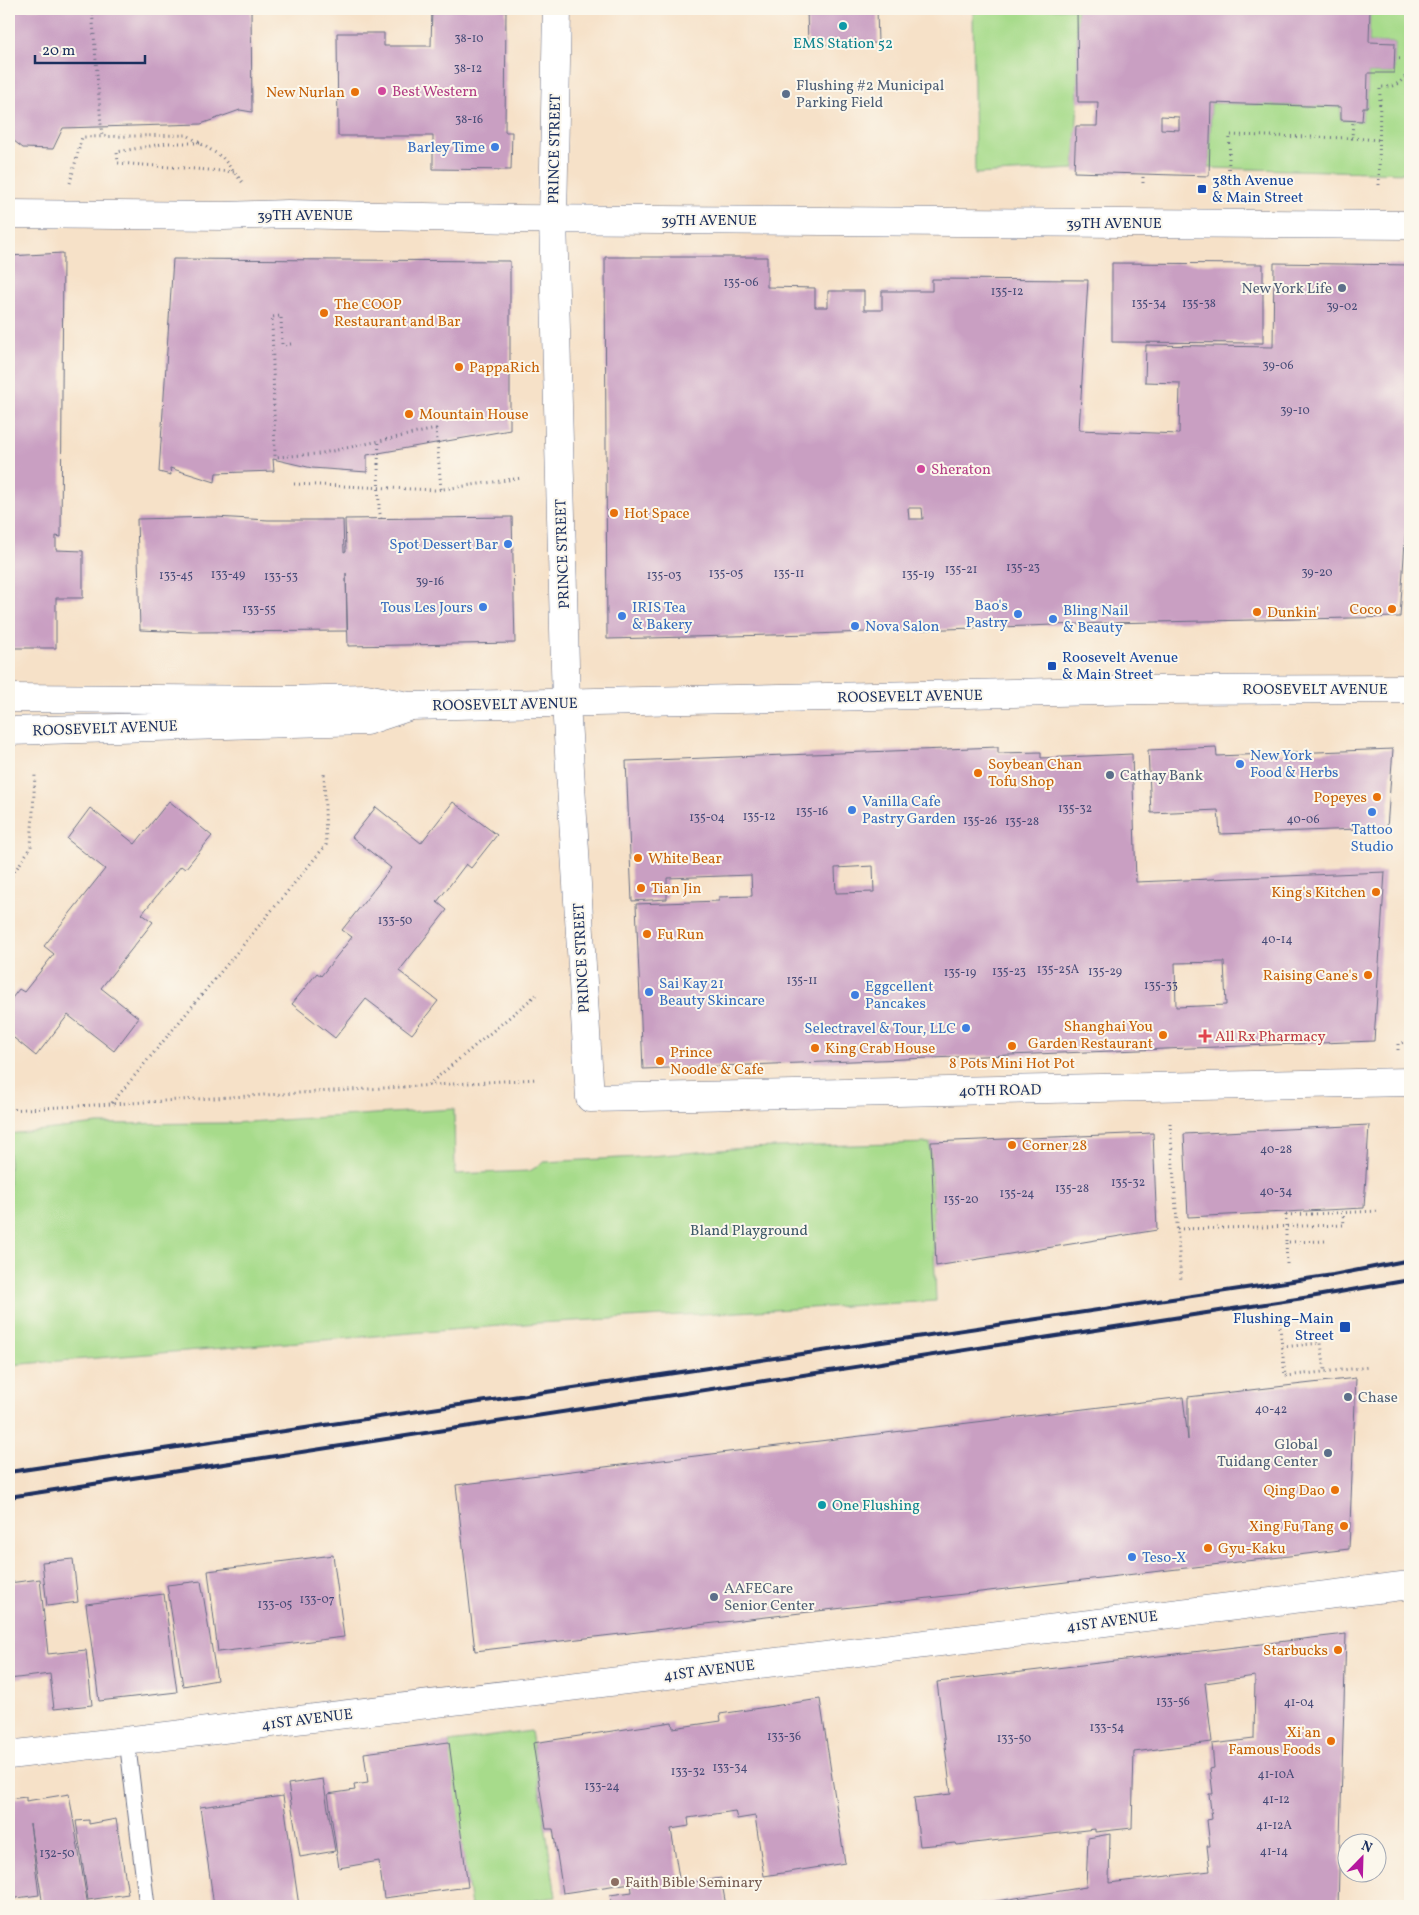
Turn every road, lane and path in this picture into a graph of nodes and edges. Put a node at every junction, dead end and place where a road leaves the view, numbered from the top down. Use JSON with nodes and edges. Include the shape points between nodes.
{"nodes":[{"id":1,"x":92,"y":9,"type":"edge"},
{"id":2,"x":557,"y":9,"type":"edge"},
{"id":3,"x":1410,"y":58,"type":"edge"},
{"id":4,"x":1394,"y":59,"type":"dead end"},
{"id":5,"x":1410,"y":69,"type":"edge"},
{"id":6,"x":1353,"y":120,"type":"dead end"},
{"id":7,"x":102,"y":137,"type":"junction"},
{"id":8,"x":1352,"y":138,"type":"junction"},
{"id":9,"x":1380,"y":140,"type":"junction"},
{"id":10,"x":200,"y":143,"type":"junction"},
{"id":11,"x":234,"y":172,"type":"junction"},
{"id":12,"x":1143,"y":174,"type":"dead end"},
{"id":13,"x":244,"y":183,"type":"dead end"},
{"id":14,"x":1143,"y":183,"type":"dead end"},
{"id":15,"x":1228,"y":184,"type":"dead end"},
{"id":16,"x":69,"y":185,"type":"dead end"},
{"id":17,"x":1379,"y":185,"type":"dead end"},
{"id":18,"x":9,"y":214,"type":"edge"},
{"id":19,"x":553,"y":219,"type":"junction"},
{"id":20,"x":1410,"y":225,"type":"edge"},
{"id":21,"x":291,"y":344,"type":"dead end"},
{"id":22,"x":379,"y":440,"type":"junction"},
{"id":23,"x":522,"y":478,"type":"dead end"},
{"id":24,"x":294,"y":484,"type":"dead end"},
{"id":25,"x":441,"y":489,"type":"junction"},
{"id":26,"x":380,"y":519,"type":"dead end"},
{"id":27,"x":1410,"y":689,"type":"edge"},
{"id":28,"x":9,"y":698,"type":"edge"},
{"id":29,"x":566,"y":703,"type":"junction"},
{"id":30,"x":409,"y":706,"type":"junction"},
{"id":31,"x":9,"y":731,"type":"edge"},
{"id":32,"x":324,"y":771,"type":"dead end"},
{"id":33,"x":35,"y":775,"type":"dead end"},
{"id":34,"x":9,"y":880,"type":"edge"},
{"id":35,"x":536,"y":994,"type":"dead end"},
{"id":36,"x":1410,"y":1040,"type":"edge"},
{"id":37,"x":1398,"y":1050,"type":"dead end"},
{"id":38,"x":538,"y":1079,"type":"dead end"},
{"id":39,"x":1410,"y":1082,"type":"edge"},
{"id":40,"x":427,"y":1086,"type":"junction"},
{"id":41,"x":590,"y":1098,"type":"joint"},
{"id":42,"x":112,"y":1104,"type":"junction"},
{"id":43,"x":9,"y":1110,"type":"edge"},
{"id":44,"x":1170,"y":1123,"type":"dead end"},
{"id":45,"x":1380,"y":1211,"type":"dead end"},
{"id":46,"x":1343,"y":1213,"type":"junction"},
{"id":47,"x":1176,"y":1228,"type":"junction"},
{"id":48,"x":1326,"y":1241,"type":"dead end"},
{"id":49,"x":1286,"y":1242,"type":"junction"},
{"id":50,"x":1287,"y":1264,"type":"dead end"},
{"id":51,"x":1181,"y":1281,"type":"dead end"},
{"id":52,"x":1279,"y":1317,"type":"dead end"},
{"id":53,"x":1282,"y":1347,"type":"junction"},
{"id":54,"x":1370,"y":1367,"type":"dead end"},
{"id":55,"x":1325,"y":1371,"type":"junction"},
{"id":56,"x":1410,"y":1585,"type":"edge"},
{"id":57,"x":127,"y":1740,"type":"junction"},
{"id":58,"x":9,"y":1755,"type":"edge"},
{"id":59,"x":148,"y":1906,"type":"edge"}],
"edges":[{"from":1,"to":7,"type":"path"},
{"from":2,"to":19,"type":"street","name":"PRINCE STREET"},
{"from":3,"to":4,"type":"path"},
{"from":5,"to":9,"type":"path","via":[[1403,80],[1390,88],[1380,87]]},
{"from":6,"to":8,"type":"path"},
{"from":7,"to":10,"type":"path","via":[[187,135]]},
{"from":7,"to":16,"type":"path","via":[[82,137]]},
{"from":8,"to":9,"type":"path"},
{"from":8,"to":15,"type":"path","via":[[1230,134]]},
{"from":9,"to":17,"type":"path"},
{"from":10,"to":11,"type":"path","via":[[222,157]]},
{"from":10,"to":11,"type":"path","via":[[167,143],[117,152],[118,163]]},
{"from":11,"to":13,"type":"path"},
{"from":12,"to":14,"type":"path"},
{"from":18,"to":19,"type":"street","name":"39TH AVENUE","via":[[288,214]]},
{"from":19,"to":20,"type":"street","name":"39TH AVENUE"},
{"from":19,"to":29,"type":"street","name":"PRINCE STREET"},
{"from":21,"to":22,"type":"path","via":[[282,345],[281,316],[272,317],[275,458],[318,454]]},
{"from":22,"to":25,"type":"path","via":[[436,429]]},
{"from":22,"to":26,"type":"path","bridge":true},
{"from":23,"to":25,"type":"path"},
{"from":24,"to":25,"type":"path"},
{"from":27,"to":29,"type":"street","name":"ROOSEVELT AVENUE","via":[[1147,690]]},
{"from":28,"to":30,"type":"street","name":"ROOSEVELT AVENUE","via":[[366,698]]},
{"from":29,"to":30,"type":"street","name":"ROOSEVELT AVENUE"},
{"from":29,"to":41,"type":"street","name":"PRINCE STREET"},
{"from":30,"to":31,"type":"street","name":"ROOSEVELT AVENUE","via":[[366,721]]},
{"from":32,"to":42,"type":"path","via":[[326,845]]},
{"from":33,"to":34,"type":"path","via":[[31,848]]},
{"from":35,"to":40,"type":"path"},
{"from":36,"to":37,"type":"path","via":[[1398,1044]]},
{"from":38,"to":40,"type":"path"},
{"from":39,"to":41,"type":"street","name":"40TH ROAD"},
{"from":40,"to":42,"type":"path"},
{"from":42,"to":43,"type":"path"},
{"from":44,"to":47,"type":"path"},
{"from":45,"to":46,"type":"path"},
{"from":46,"to":47,"type":"path","via":[[1344,1225]]},
{"from":46,"to":49,"type":"path","bridge":true,"via":[[1286,1215]]},
{"from":47,"to":51,"type":"path"},
{"from":48,"to":49,"type":"path"},
{"from":49,"to":50,"type":"path"},
{"from":52,"to":53,"type":"path"},
{"from":53,"to":55,"type":"path","via":[[1321,1343]]},
{"from":53,"to":55,"type":"path","via":[[1285,1376]]},
{"from":54,"to":55,"type":"path"},
{"from":56,"to":57,"type":"street","name":"41ST AVENUE"},
{"from":57,"to":58,"type":"street","name":"41ST AVENUE"},
{"from":57,"to":59,"type":"lane"}]}
